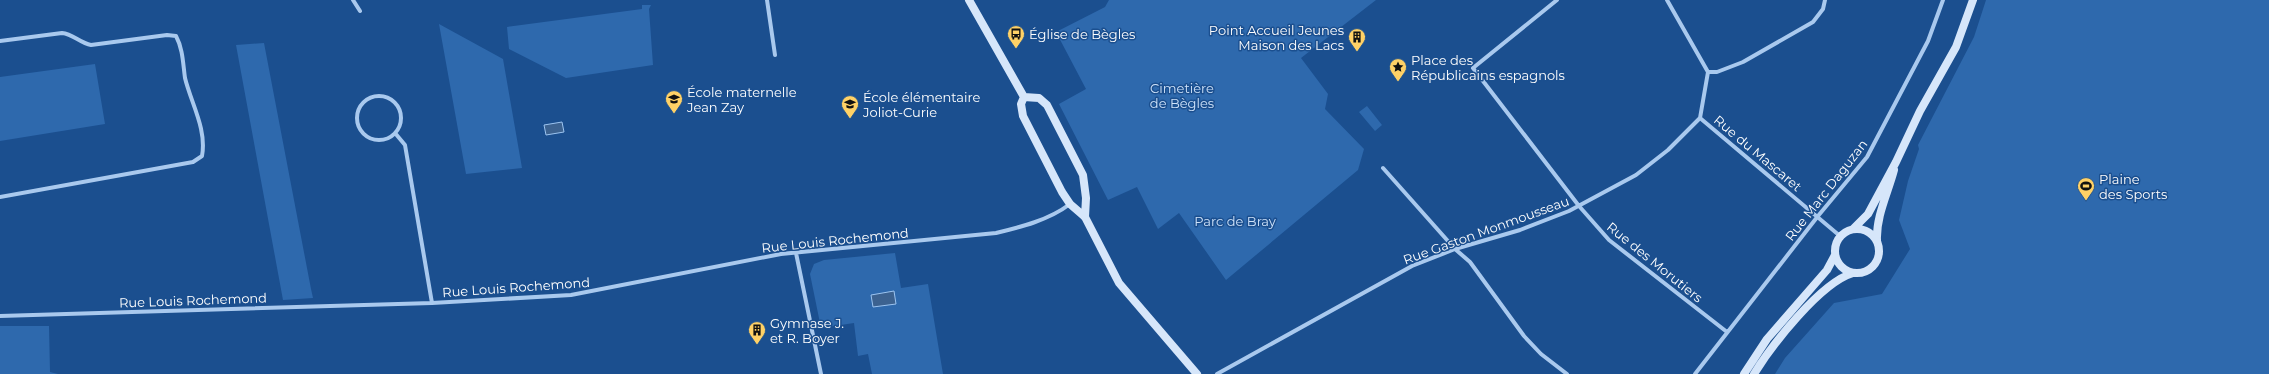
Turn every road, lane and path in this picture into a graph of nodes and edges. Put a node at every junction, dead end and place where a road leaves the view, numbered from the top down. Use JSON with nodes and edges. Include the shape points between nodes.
{"nodes":[{"id":1,"x":353,"y":0,"type":"edge"},
{"id":2,"x":767,"y":0,"type":"edge"},
{"id":3,"x":969,"y":0,"type":"edge"},
{"id":4,"x":1557,"y":0,"type":"edge"},
{"id":5,"x":1667,"y":0,"type":"edge"},
{"id":6,"x":1825,"y":0,"type":"edge"},
{"id":7,"x":1943,"y":0,"type":"edge"},
{"id":8,"x":1973,"y":0,"type":"edge"},
{"id":9,"x":360,"y":11,"type":"dead end"},
{"id":10,"x":0,"y":41,"type":"edge"},
{"id":11,"x":775,"y":55,"type":"dead end"},
{"id":12,"x":1708,"y":72,"type":"junction"},
{"id":13,"x":1024,"y":97,"type":"junction"},
{"id":14,"x":1700,"y":118,"type":"junction"},
{"id":15,"x":395,"y":133,"type":"junction"},
{"id":16,"x":1896,"y":162,"type":"junction"},
{"id":17,"x":1383,"y":168,"type":"dead end"},
{"id":18,"x":0,"y":197,"type":"edge"},
{"id":19,"x":1070,"y":204,"type":"junction"},
{"id":20,"x":1579,"y":206,"type":"junction"},
{"id":21,"x":1818,"y":216,"type":"junction"},
{"id":22,"x":1085,"y":217,"type":"junction"},
{"id":23,"x":1853,"y":229,"type":"junction"},
{"id":24,"x":1840,"y":236,"type":"junction"},
{"id":25,"x":1877,"y":240,"type":"junction"},
{"id":26,"x":1455,"y":249,"type":"junction"},
{"id":27,"x":796,"y":252,"type":"junction"},
{"id":28,"x":1835,"y":255,"type":"junction"},
{"id":29,"x":1853,"y":273,"type":"junction"},
{"id":30,"x":432,"y":303,"type":"junction"},
{"id":31,"x":0,"y":316,"type":"edge"},
{"id":32,"x":1727,"y":332,"type":"junction"},
{"id":33,"x":822,"y":374,"type":"edge"},
{"id":34,"x":1197,"y":374,"type":"edge"},
{"id":35,"x":1217,"y":374,"type":"edge"},
{"id":36,"x":1567,"y":374,"type":"edge"},
{"id":37,"x":1695,"y":374,"type":"edge"},
{"id":38,"x":1744,"y":374,"type":"edge"},
{"id":39,"x":1754,"y":374,"type":"edge"}],
"edges":[{"from":1,"to":9,"type":"street"},
{"from":2,"to":11,"type":"street"},
{"from":3,"to":13,"type":"street"},
{"from":4,"to":20,"type":"street","name":"Rue des Morutiers","via":[[1473,68]]},
{"from":5,"to":12,"type":"street"},
{"from":6,"to":12,"type":"street","via":[[1823,9],[1813,22],[1743,62],[1717,72]]},
{"from":7,"to":21,"type":"street","name":"Rue Marc Daguzan","via":[[1928,40],[1876,142],[1867,157]]},
{"from":8,"to":16,"type":"street","via":[[1956,47],[1920,111]]},
{"from":10,"to":18,"type":"street","via":[[62,33],[91,45],[176,36],[203,147],[202,156],[193,162]]},
{"from":12,"to":14,"type":"street"},
{"from":13,"to":19,"type":"street","via":[[1021,104],[1023,116]]},
{"from":13,"to":22,"type":"street","via":[[1039,98],[1047,105],[1083,175]]},
{"from":14,"to":20,"type":"street","name":"Rue Gaston Monmousseau","via":[[1668,150],[1636,175]]},
{"from":14,"to":21,"type":"street","name":"Rue du Mascaret"},
{"from":15,"to":15,"type":"street","via":[[401,116],[395,103],[382,96],[362,103],[357,116],[361,130],[366,135],[379,140]]},
{"from":15,"to":30,"type":"street","via":[[405,145]]},
{"from":16,"to":23,"type":"street","via":[[1868,214]]},
{"from":16,"to":25,"type":"street","via":[[1888,195],[1878,218]]},
{"from":17,"to":26,"type":"street"},
{"from":19,"to":22,"type":"street"},
{"from":19,"to":27,"type":"street","name":"Rue Louis Rochemond","via":[[1026,225],[996,233]]},
{"from":20,"to":26,"type":"street","name":"Rue Gaston Monmousseau","via":[[1520,230]]},
{"from":20,"to":32,"type":"street","name":"Rue des Morutiers","via":[[1609,240]]},
{"from":21,"to":24,"type":"street","name":"Rue du Mascaret"},
{"from":21,"to":32,"type":"street","name":"Rue Marc Daguzan"},
{"from":22,"to":34,"type":"street","via":[[1119,283]]},
{"from":23,"to":24,"type":"street"},
{"from":23,"to":25,"type":"street","via":[[1867,230]]},
{"from":24,"to":28,"type":"street"},
{"from":25,"to":29,"type":"street","via":[[1880,254],[1873,267],[1867,271]]},
{"from":26,"to":35,"type":"street","name":"Rue Gaston Monmousseau","via":[[1388,278]]},
{"from":26,"to":36,"type":"street","via":[[1470,262],[1524,336]]},
{"from":27,"to":30,"type":"street","name":"Rue Louis Rochemond","via":[[571,295]]},
{"from":27,"to":33,"type":"street"},
{"from":28,"to":29,"type":"street","via":[[1840,266]]},
{"from":28,"to":38,"type":"street","via":[[1827,270],[1767,339]]},
{"from":29,"to":39,"type":"street","via":[[1838,279],[1806,309]]},
{"from":30,"to":31,"type":"street","name":"Rue Louis Rochemond"},
{"from":32,"to":37,"type":"street","name":"Rue Marc Daguzan"}]}
